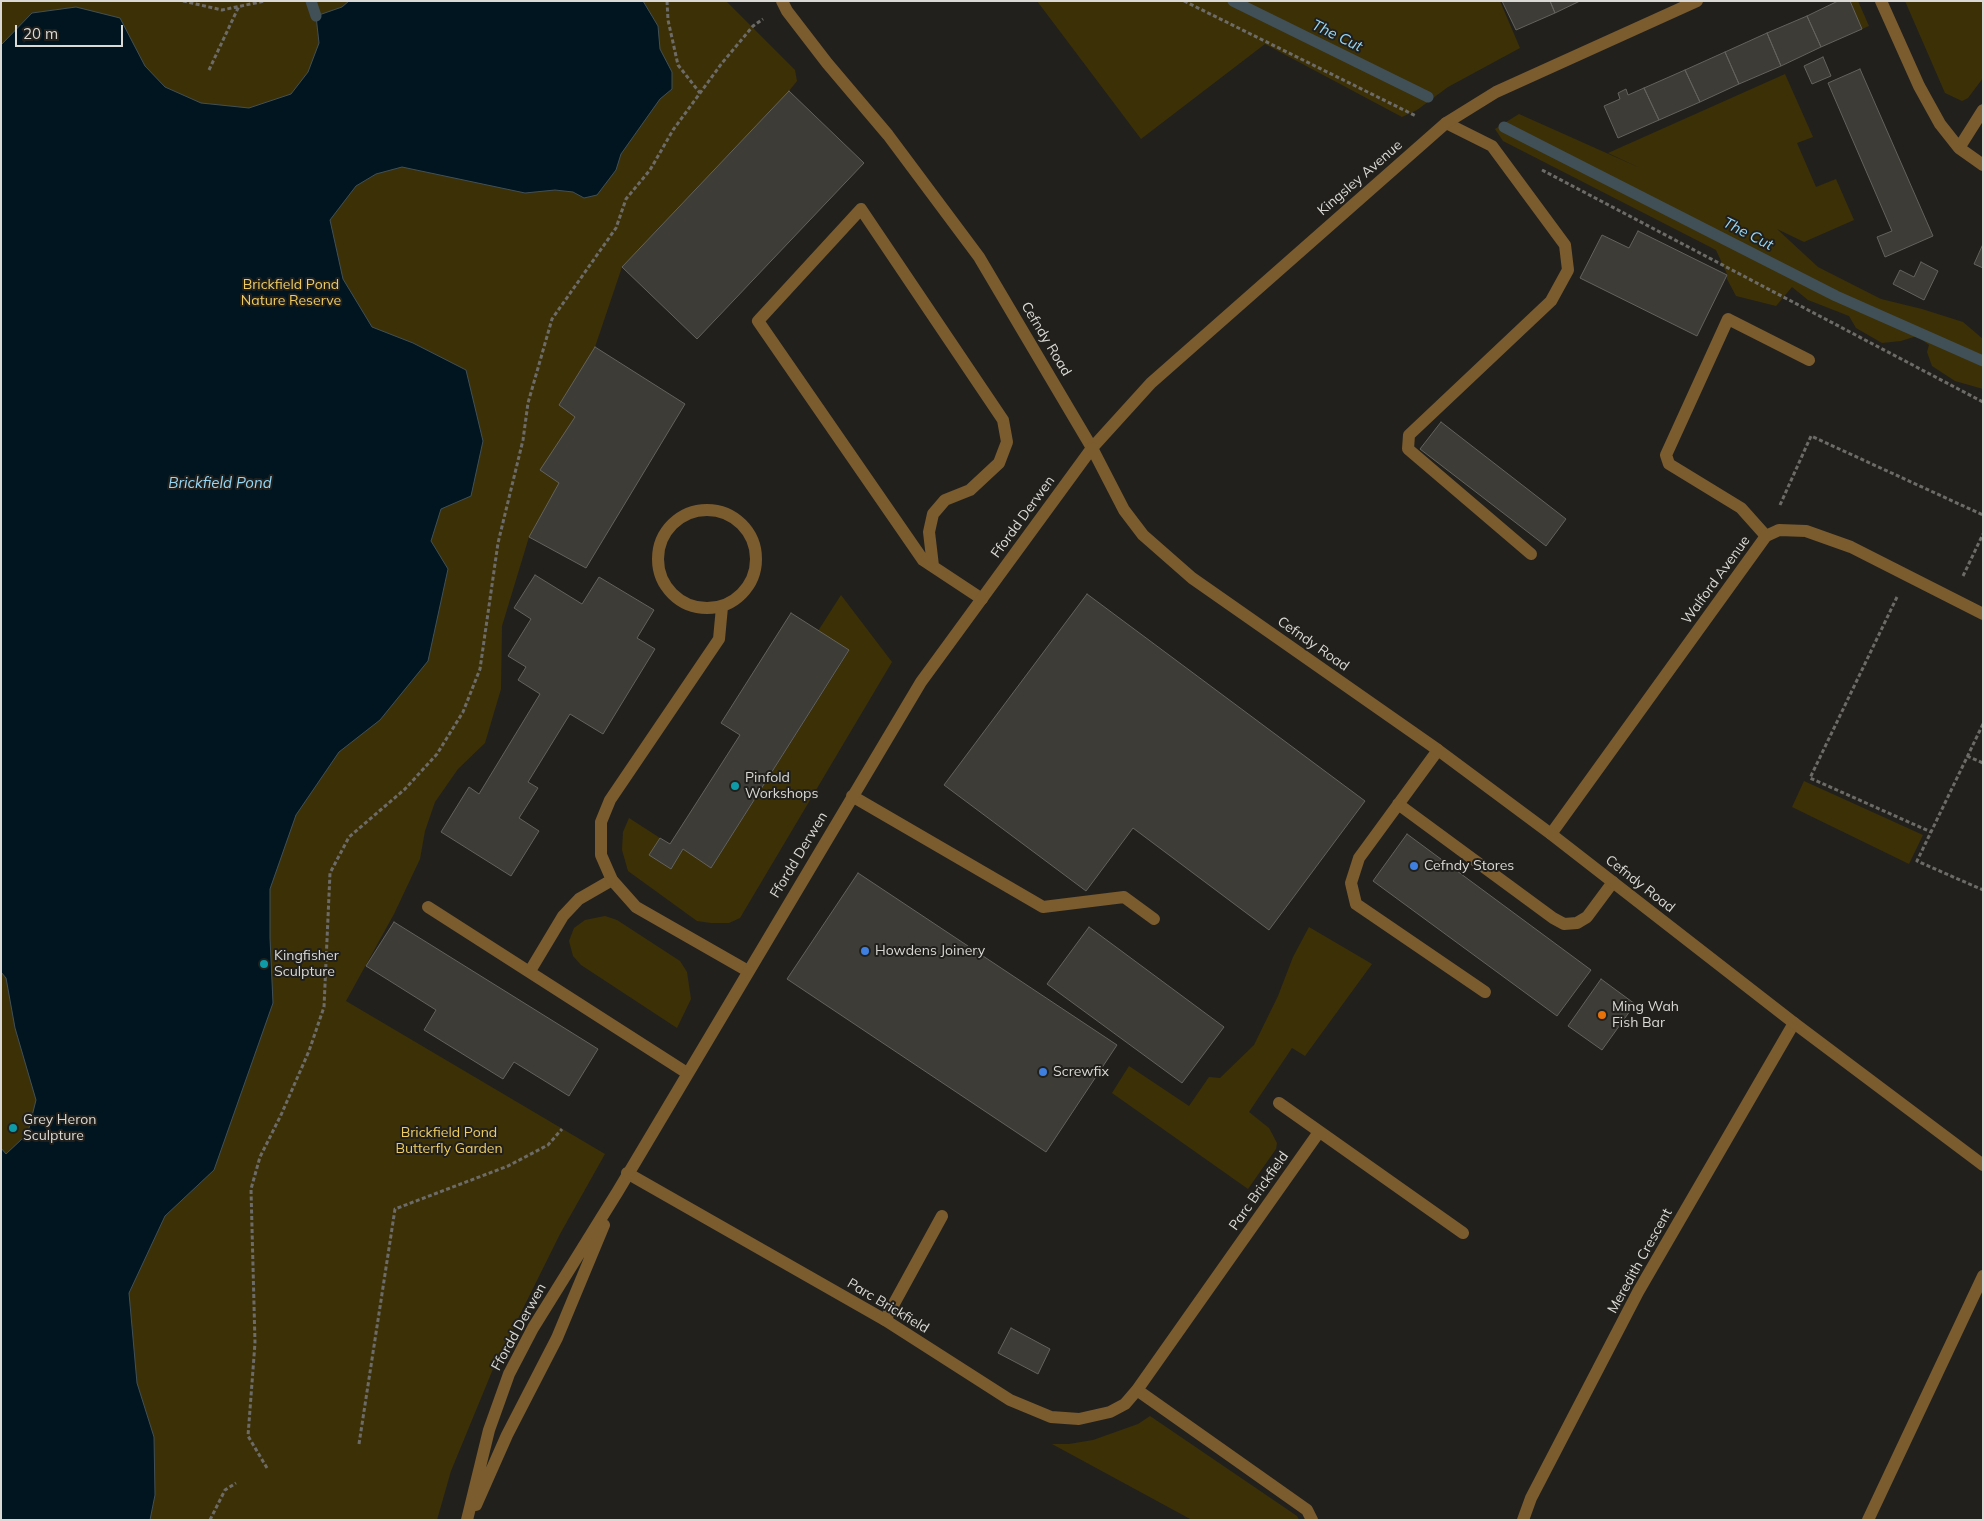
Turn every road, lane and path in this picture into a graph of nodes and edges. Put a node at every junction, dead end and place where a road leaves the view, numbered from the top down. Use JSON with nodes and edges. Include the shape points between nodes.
{"nodes":[{"id":1,"x":183,"y":1,"type":"edge"},
{"id":2,"x":265,"y":1,"type":"edge"},
{"id":3,"x":667,"y":1,"type":"edge"},
{"id":4,"x":1184,"y":1,"type":"edge"},
{"id":5,"x":1697,"y":1,"type":"edge"},
{"id":6,"x":1881,"y":1,"type":"edge"},
{"id":7,"x":783,"y":2,"type":"edge"},
{"id":8,"x":239,"y":6,"type":"junction"},
{"id":9,"x":208,"y":70,"type":"dead end"},
{"id":10,"x":700,"y":93,"type":"junction"},
{"id":11,"x":1983,"y":110,"type":"edge"},
{"id":12,"x":1443,"y":126,"type":"junction"},
{"id":13,"x":1959,"y":148,"type":"junction"},
{"id":14,"x":1983,"y":165,"type":"edge"},
{"id":15,"x":1536,"y":167,"type":"dead end"},
{"id":16,"x":1809,"y":360,"type":"dead end"},
{"id":17,"x":1983,"y":402,"type":"edge"},
{"id":18,"x":1092,"y":448,"type":"junction"},
{"id":19,"x":1983,"y":515,"type":"edge"},
{"id":20,"x":1983,"y":534,"type":"edge"},
{"id":21,"x":1766,"y":536,"type":"junction"},
{"id":22,"x":1531,"y":554,"type":"dead end"},
{"id":23,"x":933,"y":566,"type":"junction"},
{"id":24,"x":1907,"y":576,"type":"junction"},
{"id":25,"x":982,"y":599,"type":"junction"},
{"id":26,"x":1952,"y":599,"type":"junction"},
{"id":27,"x":722,"y":607,"type":"junction"},
{"id":28,"x":1983,"y":614,"type":"edge"},
{"id":29,"x":1983,"y":724,"type":"edge"},
{"id":30,"x":1438,"y":750,"type":"junction"},
{"id":31,"x":1968,"y":756,"type":"junction"},
{"id":32,"x":1983,"y":763,"type":"edge"},
{"id":33,"x":852,"y":796,"type":"junction"},
{"id":34,"x":1398,"y":804,"type":"junction"},
{"id":35,"x":1931,"y":832,"type":"junction"},
{"id":36,"x":1551,"y":834,"type":"junction"},
{"id":37,"x":612,"y":880,"type":"junction"},
{"id":38,"x":1613,"y":882,"type":"junction"},
{"id":39,"x":1983,"y":890,"type":"edge"},
{"id":40,"x":428,"y":907,"type":"dead end"},
{"id":41,"x":1154,"y":919,"type":"dead end"},
{"id":42,"x":530,"y":971,"type":"junction"},
{"id":43,"x":748,"y":971,"type":"junction"},
{"id":44,"x":1485,"y":992,"type":"dead end"},
{"id":45,"x":1794,"y":1023,"type":"junction"},
{"id":46,"x":687,"y":1073,"type":"junction"},
{"id":47,"x":1279,"y":1103,"type":"dead end"},
{"id":48,"x":562,"y":1128,"type":"dead end"},
{"id":49,"x":1319,"y":1132,"type":"junction"},
{"id":50,"x":1983,"y":1165,"type":"edge"},
{"id":51,"x":627,"y":1174,"type":"junction"},
{"id":52,"x":618,"y":1191,"type":"junction"},
{"id":53,"x":942,"y":1216,"type":"dead end"},
{"id":54,"x":1463,"y":1233,"type":"dead end"},
{"id":55,"x":1983,"y":1276,"type":"edge"},
{"id":56,"x":884,"y":1320,"type":"junction"},
{"id":57,"x":1137,"y":1390,"type":"junction"},
{"id":58,"x":359,"y":1444,"type":"dead end"},
{"id":59,"x":267,"y":1468,"type":"dead end"},
{"id":60,"x":236,"y":1483,"type":"dead end"},
{"id":61,"x":210,"y":1520,"type":"edge"},
{"id":62,"x":468,"y":1520,"type":"edge"},
{"id":63,"x":1312,"y":1520,"type":"edge"},
{"id":64,"x":1523,"y":1520,"type":"edge"},
{"id":65,"x":1868,"y":1520,"type":"edge"}],
"edges":[{"from":1,"to":8,"type":"path","via":[[222,10]]},
{"from":2,"to":8,"type":"path"},
{"from":3,"to":10,"type":"path","via":[[678,65]]},
{"from":4,"to":12,"type":"path"},
{"from":5,"to":12,"type":"street","name":"Kingsley Avenue","via":[[1496,92]]},
{"from":6,"to":13,"type":"street","via":[[1919,86],[1940,124]]},
{"from":7,"to":10,"type":"path","via":[[753,26]]},
{"from":7,"to":18,"type":"street","name":"Cefndy Road","via":[[787,12],[888,135],[979,257]]},
{"from":8,"to":9,"type":"path"},
{"from":10,"to":59,"type":"path","via":[[650,170],[626,198],[616,228],[552,319],[528,403],[523,440],[498,543],[480,669],[463,712],[437,754],[405,789],[349,837],[330,873],[324,1007],[282,1115],[260,1157],[251,1189],[255,1343],[248,1436]]},
{"from":11,"to":13,"type":"street"},
{"from":12,"to":18,"type":"street","name":"Kingsley Avenue","via":[[1151,383]]},
{"from":12,"to":22,"type":"street","via":[[1492,146],[1565,244],[1568,270],[1551,301],[1409,435],[1408,449]]},
{"from":13,"to":14,"type":"street"},
{"from":15,"to":17,"type":"path"},
{"from":16,"to":21,"type":"street","via":[[1728,318],[1666,455],[1669,464],[1740,508]]},
{"from":18,"to":25,"type":"street","name":"Ffordd Derwen"},
{"from":18,"to":30,"type":"street","name":"Cefndy Road","via":[[1124,510],[1143,535],[1164,554],[1192,578]]},
{"from":19,"to":21,"type":"path","via":[[1811,436]]},
{"from":20,"to":26,"type":"path"},
{"from":21,"to":24,"type":"street","name":"Walford Avenue","via":[[1779,530],[1806,531],[1851,547]]},
{"from":21,"to":36,"type":"street","name":"Walford Avenue"},
{"from":23,"to":23,"type":"street","via":[[923,560],[758,321],[861,209],[1003,420],[1007,442],[999,463],[970,490],[944,500],[933,514],[929,532]]},
{"from":23,"to":25,"type":"street"},
{"from":24,"to":26,"type":"street","name":"Walford Avenue"},
{"from":24,"to":35,"type":"path","via":[[1810,778]]},
{"from":25,"to":33,"type":"street","name":"Ffordd Derwen","via":[[921,682]]},
{"from":26,"to":28,"type":"street","name":"Walford Avenue"},
{"from":27,"to":27,"type":"street","via":[[748,589],[756,567],[754,543],[746,528],[717,510],[700,510],[684,515],[670,525],[661,539],[657,556],[659,573],[666,588],[677,599],[706,609]]},
{"from":27,"to":37,"type":"street","via":[[718,639],[610,800],[601,822],[601,855]]},
{"from":29,"to":31,"type":"path"},
{"from":30,"to":34,"type":"street"},
{"from":30,"to":36,"type":"street","name":"Cefndy Road"},
{"from":31,"to":32,"type":"path"},
{"from":31,"to":35,"type":"path"},
{"from":33,"to":41,"type":"street","via":[[1043,907],[1124,897]]},
{"from":33,"to":43,"type":"street","name":"Ffordd Derwen"},
{"from":34,"to":38,"type":"street","via":[[1564,924],[1577,923],[1587,917]]},
{"from":34,"to":44,"type":"street","via":[[1358,858],[1351,883],[1356,904]]},
{"from":35,"to":39,"type":"path","via":[[1917,861]]},
{"from":36,"to":38,"type":"street","name":"Cefndy Road"},
{"from":37,"to":42,"type":"street","via":[[579,899],[563,916]]},
{"from":37,"to":43,"type":"street","via":[[636,907]]},
{"from":38,"to":45,"type":"street","name":"Cefndy Road"},
{"from":40,"to":42,"type":"street"},
{"from":42,"to":46,"type":"street"},
{"from":43,"to":46,"type":"street","name":"Ffordd Derwen"},
{"from":45,"to":50,"type":"street","name":"Cefndy Road"},
{"from":45,"to":64,"type":"street","name":"Meredith Crescent","via":[[1638,1292],[1531,1498]]},
{"from":46,"to":51,"type":"street","name":"Ffordd Derwen"},
{"from":47,"to":49,"type":"street"},
{"from":48,"to":58,"type":"path","via":[[548,1146],[508,1166],[395,1209]]},
{"from":49,"to":54,"type":"street"},
{"from":49,"to":57,"type":"street","name":"Parc Brickfield"},
{"from":51,"to":52,"type":"street","name":"Ffordd Derwen"},
{"from":51,"to":56,"type":"street","name":"Parc Brickfield"},
{"from":52,"to":62,"type":"street","name":"Ffordd Derwen","via":[[557,1338]]},
{"from":52,"to":62,"type":"street","name":"Ffordd Derwen","via":[[533,1328],[509,1374],[488,1430]]},
{"from":53,"to":56,"type":"street"},
{"from":55,"to":65,"type":"street"},
{"from":56,"to":57,"type":"street","name":"Parc Brickfield","via":[[1010,1400],[1051,1417],[1079,1419],[1110,1412],[1125,1404]]},
{"from":57,"to":63,"type":"street","via":[[1306,1510]]},
{"from":60,"to":61,"type":"path","via":[[225,1490]]}]}
